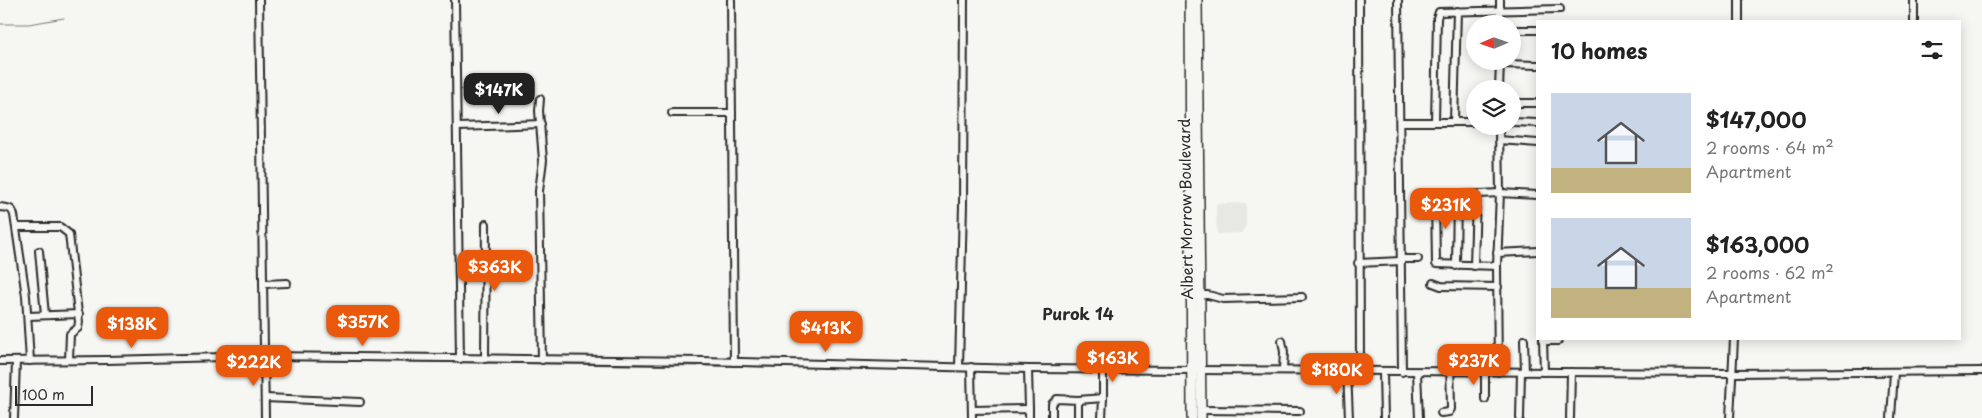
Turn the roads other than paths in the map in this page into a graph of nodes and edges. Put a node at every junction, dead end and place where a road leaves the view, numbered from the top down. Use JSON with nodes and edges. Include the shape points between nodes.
{"nodes":[{"id":1,"x":259,"y":0,"type":"edge"},
{"id":2,"x":455,"y":0,"type":"edge"},
{"id":3,"x":731,"y":0,"type":"edge"},
{"id":4,"x":964,"y":0,"type":"edge"},
{"id":5,"x":1190,"y":0,"type":"edge"},
{"id":6,"x":1197,"y":0,"type":"edge"},
{"id":7,"x":1359,"y":0,"type":"edge"},
{"id":8,"x":1398,"y":0,"type":"edge"},
{"id":9,"x":1500,"y":0,"type":"edge"},
{"id":10,"x":1739,"y":0,"type":"edge"},
{"id":11,"x":1914,"y":0,"type":"edge"},
{"id":12,"x":1560,"y":9,"type":"dead end"},
{"id":13,"x":1457,"y":11,"type":"junction"},
{"id":14,"x":1500,"y":11,"type":"junction"},
{"id":15,"x":1500,"y":15,"type":"edge"},
{"id":16,"x":1739,"y":20,"type":"edge"},
{"id":17,"x":1914,"y":20,"type":"edge"},
{"id":18,"x":1521,"y":30,"type":"edge"},
{"id":19,"x":1536,"y":30,"type":"edge"},
{"id":20,"x":1521,"y":64,"type":"edge"},
{"id":21,"x":1536,"y":65,"type":"edge"},
{"id":22,"x":540,"y":99,"type":"dead end"},
{"id":23,"x":1536,"y":102,"type":"edge"},
{"id":24,"x":1521,"y":103,"type":"edge"},
{"id":25,"x":672,"y":113,"type":"dead end"},
{"id":26,"x":732,"y":113,"type":"junction"},
{"id":27,"x":1400,"y":122,"type":"junction"},
{"id":28,"x":1435,"y":122,"type":"junction"},
{"id":29,"x":1454,"y":122,"type":"junction"},
{"id":30,"x":1466,"y":122,"type":"edge"},
{"id":31,"x":1521,"y":122,"type":"edge"},
{"id":32,"x":1536,"y":123,"type":"edge"},
{"id":33,"x":541,"y":124,"type":"junction"},
{"id":34,"x":458,"y":128,"type":"junction"},
{"id":35,"x":1499,"y":135,"type":"edge"},
{"id":36,"x":1499,"y":140,"type":"junction"},
{"id":37,"x":1536,"y":143,"type":"edge"},
{"id":38,"x":1500,"y":193,"type":"junction"},
{"id":39,"x":1457,"y":195,"type":"junction"},
{"id":40,"x":1476,"y":195,"type":"junction"},
{"id":41,"x":1536,"y":195,"type":"edge"},
{"id":42,"x":0,"y":207,"type":"edge"},
{"id":43,"x":486,"y":224,"type":"dead end"},
{"id":44,"x":17,"y":227,"type":"junction"},
{"id":45,"x":39,"y":250,"type":"dead end"},
{"id":46,"x":1536,"y":251,"type":"edge"},
{"id":47,"x":1497,"y":253,"type":"junction"},
{"id":48,"x":1418,"y":259,"type":"dead end"},
{"id":49,"x":1401,"y":260,"type":"junction"},
{"id":50,"x":1358,"y":263,"type":"junction"},
{"id":51,"x":1456,"y":266,"type":"junction"},
{"id":52,"x":1474,"y":266,"type":"junction"},
{"id":53,"x":1497,"y":266,"type":"junction"},
{"id":54,"x":288,"y":283,"type":"dead end"},
{"id":55,"x":1433,"y":283,"type":"dead end"},
{"id":56,"x":263,"y":284,"type":"junction"},
{"id":57,"x":1498,"y":287,"type":"junction"},
{"id":58,"x":1200,"y":295,"type":"junction"},
{"id":59,"x":1302,"y":297,"type":"dead end"},
{"id":60,"x":78,"y":314,"type":"junction"},
{"id":61,"x":45,"y":315,"type":"junction"},
{"id":62,"x":28,"y":316,"type":"junction"},
{"id":63,"x":1524,"y":340,"type":"dead end"},
{"id":64,"x":1544,"y":340,"type":"edge"},
{"id":65,"x":1734,"y":340,"type":"edge"},
{"id":66,"x":1282,"y":341,"type":"dead end"},
{"id":67,"x":1558,"y":341,"type":"dead end"},
{"id":68,"x":264,"y":356,"type":"junction"},
{"id":69,"x":460,"y":359,"type":"junction"},
{"id":70,"x":485,"y":359,"type":"junction"},
{"id":71,"x":1450,"y":359,"type":"dead end"},
{"id":72,"x":69,"y":360,"type":"junction"},
{"id":73,"x":542,"y":360,"type":"junction"},
{"id":74,"x":0,"y":361,"type":"edge"},
{"id":75,"x":16,"y":361,"type":"junction"},
{"id":76,"x":30,"y":361,"type":"junction"},
{"id":77,"x":734,"y":362,"type":"junction"},
{"id":78,"x":958,"y":367,"type":"junction"},
{"id":79,"x":970,"y":367,"type":"junction"},
{"id":80,"x":1103,"y":368,"type":"junction"},
{"id":81,"x":1028,"y":369,"type":"junction"},
{"id":82,"x":1283,"y":369,"type":"junction"},
{"id":83,"x":1197,"y":370,"type":"junction"},
{"id":84,"x":1347,"y":371,"type":"junction"},
{"id":85,"x":1360,"y":371,"type":"junction"},
{"id":86,"x":1383,"y":372,"type":"junction"},
{"id":87,"x":1402,"y":372,"type":"junction"},
{"id":88,"x":1417,"y":372,"type":"junction"},
{"id":89,"x":1450,"y":372,"type":"junction"},
{"id":90,"x":1485,"y":372,"type":"junction"},
{"id":91,"x":1498,"y":372,"type":"junction"},
{"id":92,"x":1523,"y":372,"type":"junction"},
{"id":93,"x":1544,"y":372,"type":"junction"},
{"id":94,"x":1571,"y":372,"type":"junction"},
{"id":95,"x":1894,"y":372,"type":"junction"},
{"id":96,"x":1982,"y":372,"type":"edge"},
{"id":97,"x":1734,"y":373,"type":"junction"},
{"id":98,"x":265,"y":398,"type":"junction"},
{"id":99,"x":1103,"y":398,"type":"junction"},
{"id":100,"x":1485,"y":399,"type":"dead end"},
{"id":101,"x":1078,"y":400,"type":"junction"},
{"id":102,"x":360,"y":402,"type":"dead end"},
{"id":103,"x":1029,"y":409,"type":"junction"},
{"id":104,"x":972,"y":410,"type":"junction"},
{"id":105,"x":1300,"y":410,"type":"dead end"},
{"id":106,"x":1440,"y":413,"type":"dead end"},
{"id":107,"x":1201,"y":414,"type":"edge"},
{"id":108,"x":14,"y":418,"type":"edge"},
{"id":109,"x":265,"y":418,"type":"edge"},
{"id":110,"x":972,"y":418,"type":"edge"},
{"id":111,"x":1029,"y":418,"type":"edge"},
{"id":112,"x":1052,"y":418,"type":"edge"},
{"id":113,"x":1078,"y":418,"type":"edge"},
{"id":114,"x":1102,"y":418,"type":"edge"},
{"id":115,"x":1192,"y":418,"type":"edge"},
{"id":116,"x":1349,"y":418,"type":"edge"},
{"id":117,"x":1384,"y":418,"type":"edge"},
{"id":118,"x":1419,"y":418,"type":"edge"},
{"id":119,"x":1520,"y":418,"type":"edge"},
{"id":120,"x":1570,"y":418,"type":"edge"},
{"id":121,"x":1730,"y":418,"type":"edge"},
{"id":122,"x":1891,"y":418,"type":"edge"}],
"edges":[{"from":1,"to":56,"type":"street"},
{"from":2,"to":34,"type":"street"},
{"from":3,"to":26,"type":"street"},
{"from":4,"to":78,"type":"street"},
{"from":5,"to":83,"type":"highway","name":"Albert Morrow Boulevard"},
{"from":6,"to":58,"type":"highway","name":"Albert Morrow Boulevard"},
{"from":7,"to":50,"type":"street"},
{"from":8,"to":27,"type":"street"},
{"from":9,"to":14,"type":"street"},
{"from":10,"to":16,"type":"street"},
{"from":11,"to":17,"type":"street"},
{"from":12,"to":14,"type":"street"},
{"from":13,"to":14,"type":"street"},
{"from":13,"to":28,"type":"street","via":[[1438,14]]},
{"from":13,"to":29,"type":"street"},
{"from":14,"to":15,"type":"street"},
{"from":18,"to":19,"type":"street"},
{"from":20,"to":21,"type":"street"},
{"from":22,"to":33,"type":"street"},
{"from":23,"to":24,"type":"street"},
{"from":25,"to":26,"type":"street"},
{"from":26,"to":77,"type":"street"},
{"from":27,"to":28,"type":"street"},
{"from":27,"to":49,"type":"street"},
{"from":28,"to":29,"type":"street"},
{"from":29,"to":30,"type":"street"},
{"from":31,"to":32,"type":"street"},
{"from":33,"to":34,"type":"street"},
{"from":33,"to":73,"type":"street"},
{"from":34,"to":69,"type":"street"},
{"from":35,"to":36,"type":"street"},
{"from":36,"to":37,"type":"street"},
{"from":36,"to":38,"type":"street"},
{"from":38,"to":40,"type":"street"},
{"from":38,"to":41,"type":"street"},
{"from":38,"to":47,"type":"street"},
{"from":39,"to":40,"type":"street"},
{"from":39,"to":51,"type":"street"},
{"from":39,"to":51,"type":"street","via":[[1435,199],[1435,261],[1438,265]]},
{"from":40,"to":52,"type":"street"},
{"from":42,"to":44,"type":"street","via":[[13,210]]},
{"from":43,"to":70,"type":"street"},
{"from":44,"to":60,"type":"street","via":[[56,226],[67,231],[72,248]]},
{"from":44,"to":62,"type":"street"},
{"from":45,"to":61,"type":"street"},
{"from":46,"to":47,"type":"street"},
{"from":47,"to":53,"type":"street"},
{"from":48,"to":49,"type":"street"},
{"from":49,"to":50,"type":"street"},
{"from":49,"to":87,"type":"street"},
{"from":50,"to":85,"type":"street"},
{"from":51,"to":52,"type":"street"},
{"from":52,"to":53,"type":"street"},
{"from":53,"to":57,"type":"street"},
{"from":54,"to":56,"type":"street"},
{"from":55,"to":57,"type":"street","via":[[1441,286]]},
{"from":56,"to":68,"type":"street"},
{"from":57,"to":91,"type":"street"},
{"from":58,"to":59,"type":"street","via":[[1223,299]]},
{"from":58,"to":83,"type":"highway","name":"Albert Morrow Boulevard"},
{"from":60,"to":61,"type":"street"},
{"from":60,"to":72,"type":"street","via":[[78,328],[70,334]]},
{"from":61,"to":62,"type":"street"},
{"from":62,"to":76,"type":"street"},
{"from":63,"to":92,"type":"street"},
{"from":64,"to":67,"type":"street"},
{"from":64,"to":93,"type":"street"},
{"from":65,"to":97,"type":"street"},
{"from":66,"to":82,"type":"street"},
{"from":68,"to":69,"type":"street"},
{"from":68,"to":72,"type":"street"},
{"from":68,"to":98,"type":"street"},
{"from":69,"to":70,"type":"street"},
{"from":70,"to":73,"type":"street"},
{"from":71,"to":89,"type":"street"},
{"from":72,"to":76,"type":"street"},
{"from":73,"to":77,"type":"street"},
{"from":74,"to":75,"type":"street"},
{"from":75,"to":76,"type":"street"},
{"from":75,"to":108,"type":"street"},
{"from":77,"to":78,"type":"street"},
{"from":78,"to":79,"type":"street"},
{"from":79,"to":81,"type":"street"},
{"from":79,"to":104,"type":"street"},
{"from":80,"to":81,"type":"street"},
{"from":80,"to":83,"type":"street"},
{"from":80,"to":99,"type":"street"},
{"from":81,"to":103,"type":"street"},
{"from":82,"to":83,"type":"street"},
{"from":82,"to":84,"type":"street"},
{"from":83,"to":107,"type":"highway","name":"Albert Morrow Boulevard"},
{"from":83,"to":115,"type":"highway","name":"Albert Morrow Boulevard"},
{"from":84,"to":85,"type":"street"},
{"from":84,"to":116,"type":"street"},
{"from":85,"to":86,"type":"street"},
{"from":86,"to":87,"type":"street"},
{"from":86,"to":117,"type":"street"},
{"from":87,"to":88,"type":"street"},
{"from":88,"to":89,"type":"street"},
{"from":88,"to":118,"type":"street"},
{"from":89,"to":90,"type":"street"},
{"from":89,"to":106,"type":"street","via":[[1451,409]]},
{"from":90,"to":91,"type":"street"},
{"from":90,"to":100,"type":"street"},
{"from":91,"to":92,"type":"street"},
{"from":92,"to":93,"type":"street"},
{"from":92,"to":119,"type":"street"},
{"from":93,"to":94,"type":"street"},
{"from":94,"to":97,"type":"street"},
{"from":94,"to":120,"type":"street"},
{"from":95,"to":96,"type":"street"},
{"from":95,"to":97,"type":"street"},
{"from":95,"to":122,"type":"street"},
{"from":97,"to":121,"type":"street"},
{"from":98,"to":102,"type":"street"},
{"from":98,"to":109,"type":"street"},
{"from":99,"to":101,"type":"street"},
{"from":99,"to":114,"type":"street"},
{"from":101,"to":112,"type":"street","via":[[1053,402]]},
{"from":101,"to":113,"type":"street"},
{"from":103,"to":104,"type":"street"},
{"from":103,"to":111,"type":"street"},
{"from":104,"to":110,"type":"street"},
{"from":105,"to":107,"type":"street"}]}
